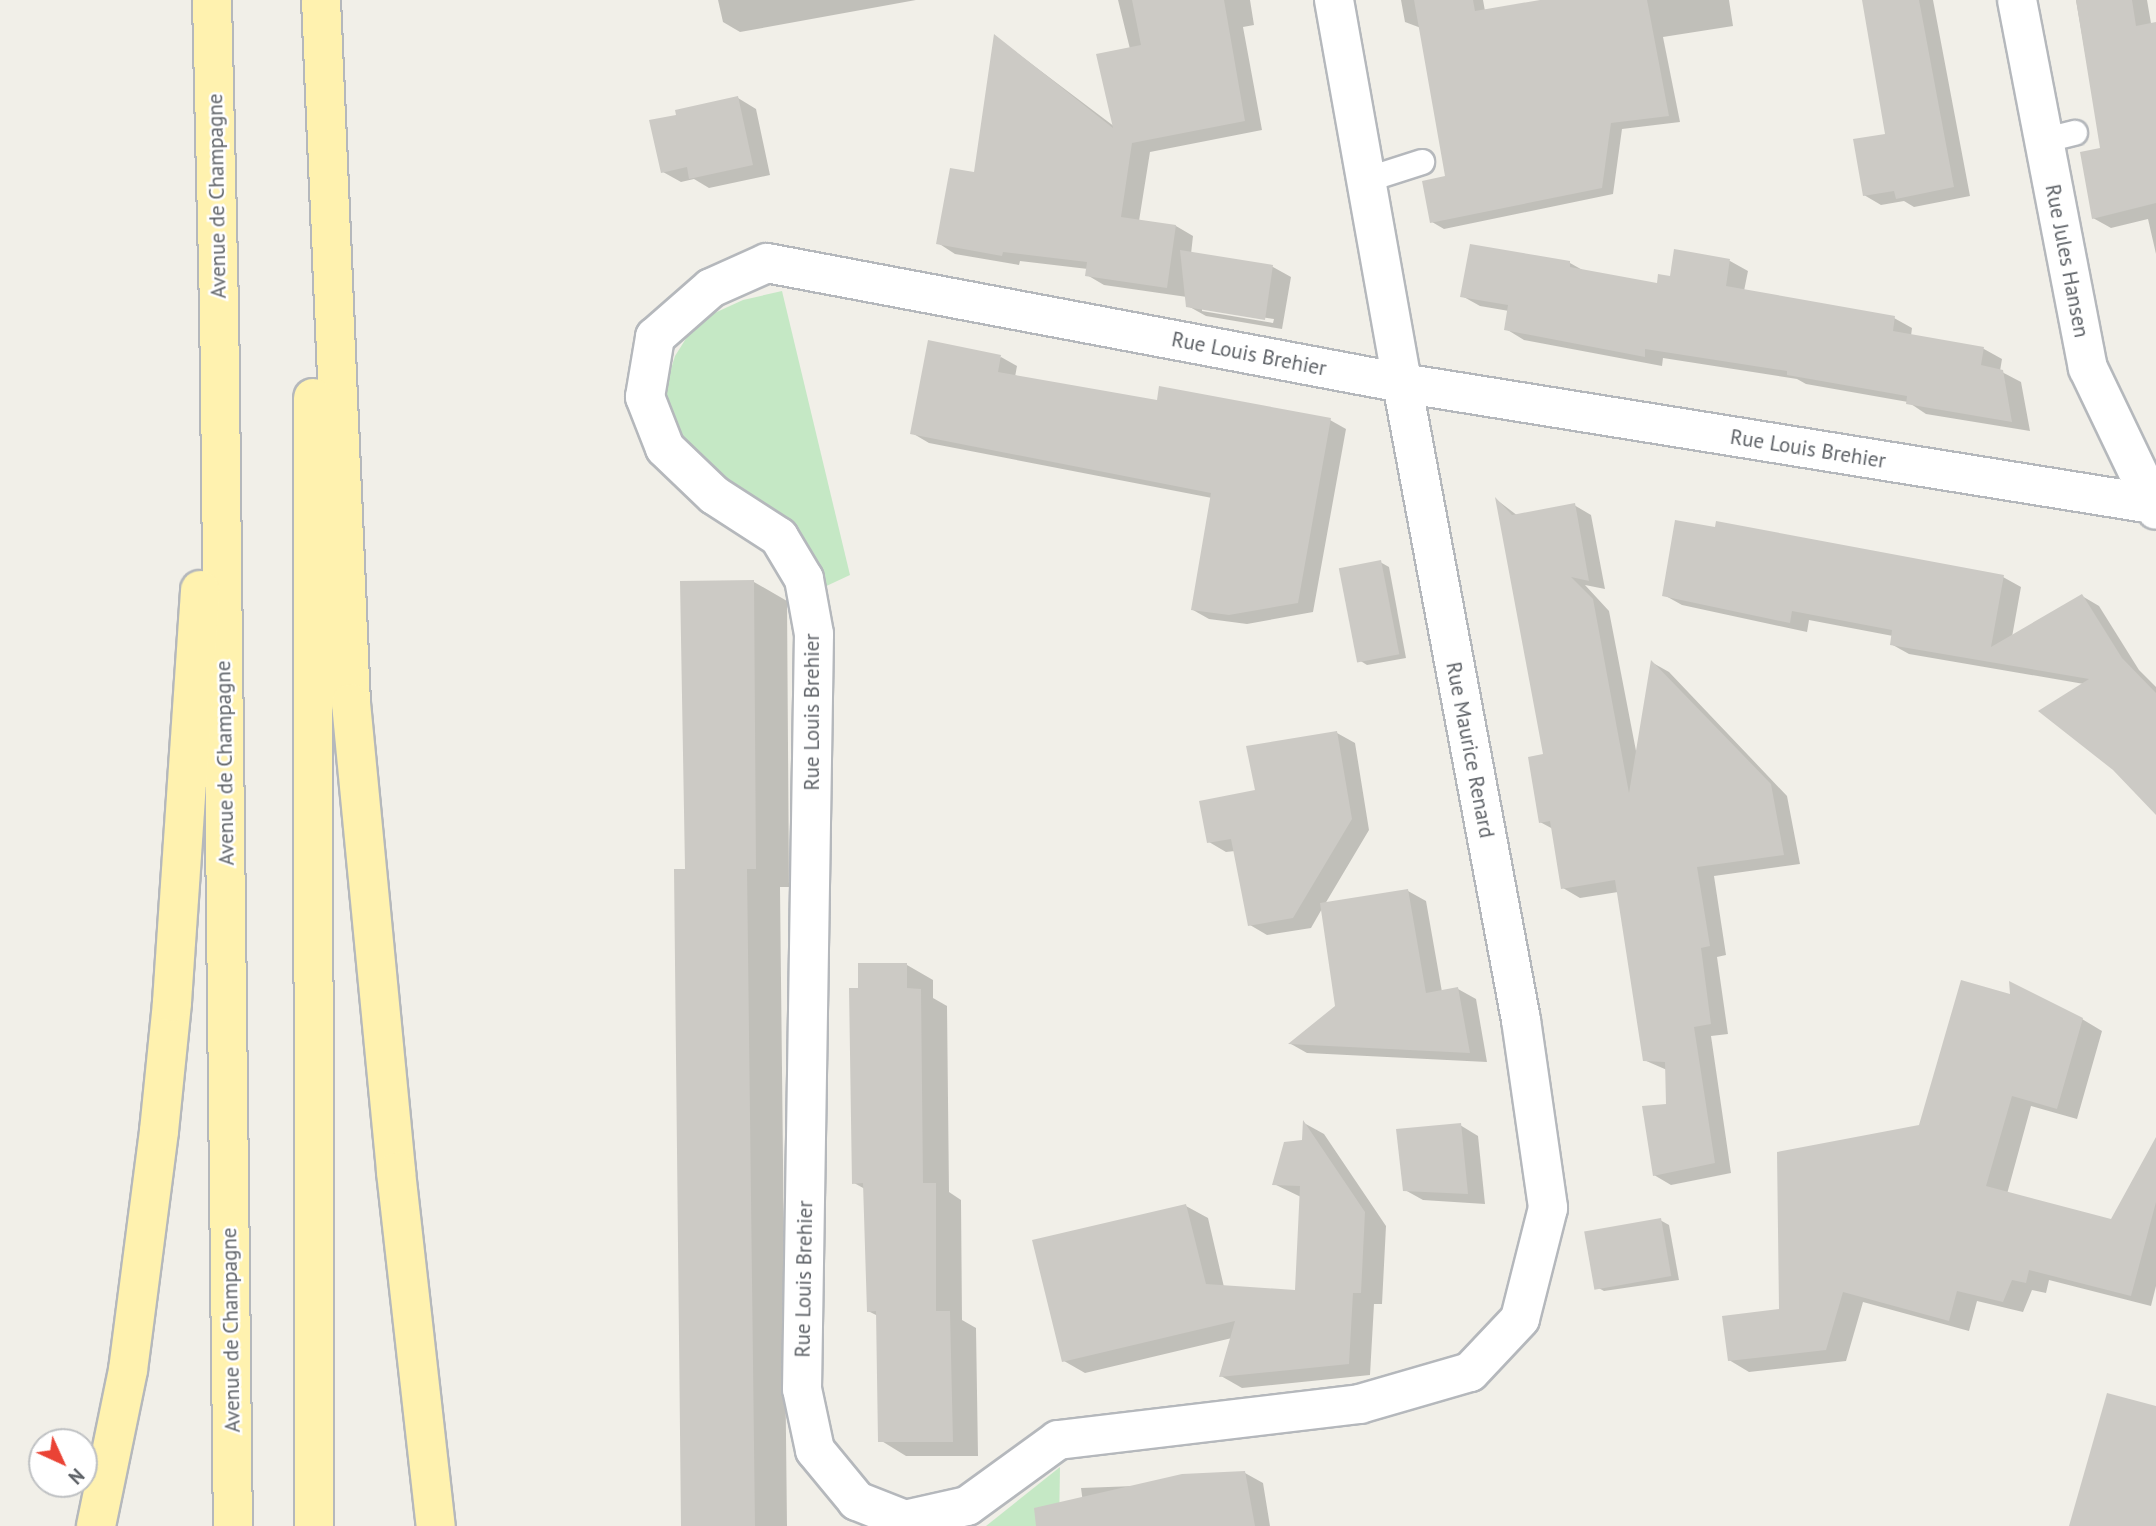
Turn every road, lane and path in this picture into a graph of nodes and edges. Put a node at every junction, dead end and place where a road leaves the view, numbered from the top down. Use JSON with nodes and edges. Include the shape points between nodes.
{"nodes":[{"id":1,"x":212,"y":0,"type":"edge"},
{"id":2,"x":313,"y":0,"type":"edge"},
{"id":3,"x":321,"y":0,"type":"edge"},
{"id":4,"x":1334,"y":0,"type":"edge"},
{"id":5,"x":2017,"y":0,"type":"edge"},
{"id":6,"x":1422,"y":162,"type":"dead end"},
{"id":7,"x":1366,"y":180,"type":"junction"},
{"id":8,"x":219,"y":301,"type":"junction"},
{"id":9,"x":1402,"y":383,"type":"junction"},
{"id":10,"x":2154,"y":507,"type":"edge"},
{"id":11,"x":1520,"y":1320,"type":"joint"},
{"id":12,"x":96,"y":1526,"type":"edge"},
{"id":13,"x":233,"y":1526,"type":"edge"},
{"id":14,"x":314,"y":1526,"type":"edge"},
{"id":15,"x":436,"y":1526,"type":"edge"}],
"edges":[{"from":1,"to":8,"type":"main road","name":"Avenue de Champagne"},
{"from":2,"to":14,"type":"main road"},
{"from":3,"to":15,"type":"main road","via":[[351,703]]},
{"from":4,"to":7,"type":"street","name":"Rue Maurice Renard"},
{"from":5,"to":10,"type":"street","name":"Rue Jules Hansen","via":[[2059,137],[2088,368]]},
{"from":6,"to":7,"type":"lane"},
{"from":7,"to":9,"type":"street","name":"Rue Maurice Renard"},
{"from":8,"to":12,"type":"main road","via":[[162,1105],[128,1370]]},
{"from":8,"to":13,"type":"main road","name":"Avenue de Champagne"},
{"from":9,"to":10,"type":"street","name":"Rue Louis Brehier"},
{"from":9,"to":11,"type":"street","name":"Rue Maurice Renard","via":[[1521,1020],[1548,1208]]},
{"from":9,"to":11,"type":"street","name":"Rue Louis Brehier","via":[[766,263],[710,288],[655,337],[645,397],[665,448],[714,495],[779,537],[804,579],[807,593],[814,634],[802,1389],[815,1450],[857,1501],[905,1520],[967,1506],[1058,1440],[1360,1404],[1469,1372]]}]}
